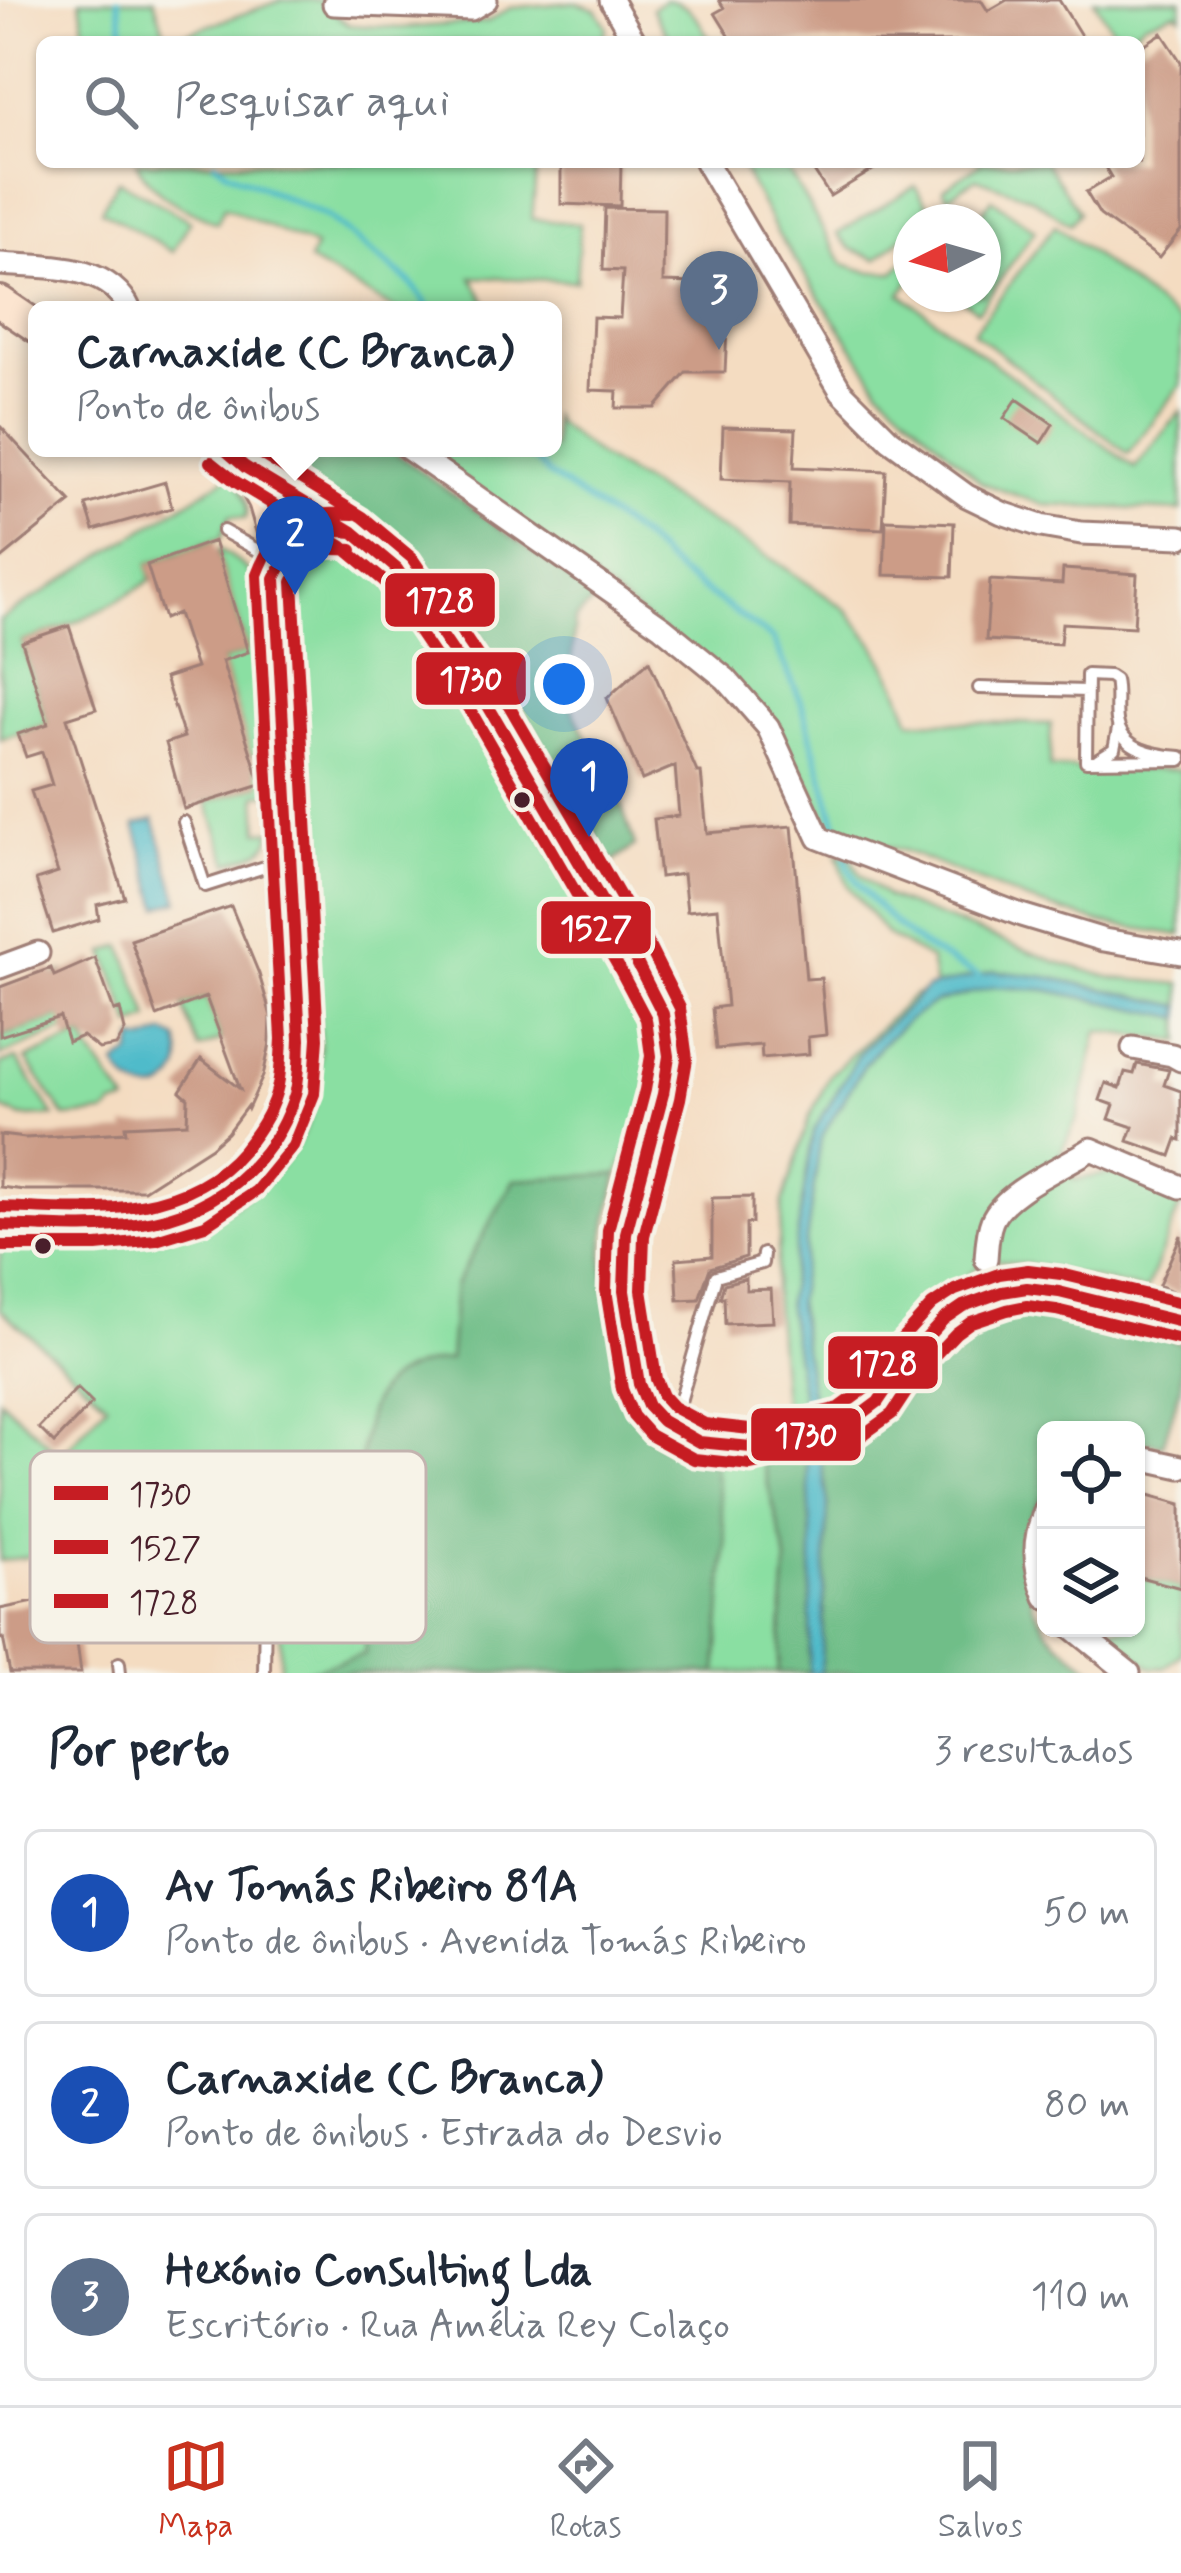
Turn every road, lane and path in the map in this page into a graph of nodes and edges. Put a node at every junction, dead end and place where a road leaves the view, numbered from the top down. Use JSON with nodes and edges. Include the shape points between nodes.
{"nodes":[{"id":1,"x":485,"y":0,"type":"edge"},
{"id":2,"x":610,"y":0,"type":"edge"},
{"id":3,"x":334,"y":4,"type":"dead end"},
{"id":4,"x":631,"y":36,"type":"edge"},
{"id":5,"x":710,"y":168,"type":"edge"},
{"id":6,"x":0,"y":264,"type":"edge"},
{"id":7,"x":126,"y":301,"type":"edge"},
{"id":8,"x":234,"y":457,"type":"edge"},
{"id":9,"x":420,"y":457,"type":"edge"},
{"id":10,"x":224,"y":532,"type":"dead end"},
{"id":11,"x":352,"y":532,"type":"junction"},
{"id":12,"x":1181,"y":537,"type":"edge"},
{"id":13,"x":275,"y":569,"type":"junction"},
{"id":14,"x":979,"y":688,"type":"dead end"},
{"id":15,"x":1087,"y":691,"type":"junction"},
{"id":16,"x":1118,"y":728,"type":"junction"},
{"id":17,"x":1181,"y":758,"type":"edge"},
{"id":18,"x":1095,"y":761,"type":"junction"},
{"id":19,"x":184,"y":822,"type":"dead end"},
{"id":20,"x":291,"y":859,"type":"junction"},
{"id":21,"x":38,"y":953,"type":"dead end"},
{"id":22,"x":1181,"y":953,"type":"edge"},
{"id":23,"x":0,"y":967,"type":"edge"},
{"id":24,"x":1132,"y":1048,"type":"dead end"},
{"id":25,"x":1181,"y":1060,"type":"edge"},
{"id":26,"x":1181,"y":1187,"type":"edge"},
{"id":27,"x":1,"y":1226,"type":"edge"},
{"id":28,"x":763,"y":1253,"type":"dead end"},
{"id":29,"x":986,"y":1259,"type":"dead end"},
{"id":30,"x":1181,"y":1322,"type":"edge"},
{"id":31,"x":672,"y":1430,"type":"junction"},
{"id":32,"x":1145,"y":1459,"type":"edge"},
{"id":33,"x":1181,"y":1467,"type":"edge"},
{"id":34,"x":1037,"y":1532,"type":"edge"},
{"id":35,"x":1037,"y":1566,"type":"edge"},
{"id":36,"x":1084,"y":1637,"type":"edge"},
{"id":37,"x":264,"y":1643,"type":"edge"},
{"id":38,"x":264,"y":1673,"type":"edge"},
{"id":39,"x":1130,"y":1673,"type":"edge"}],
"edges":[{"from":1,"to":3,"type":"street","via":[[471,8]]},
{"from":2,"to":4,"type":"street"},
{"from":5,"to":12,"type":"street","via":[[841,391],[890,440],[1002,513],[1081,533]]},
{"from":6,"to":7,"type":"street","via":[[104,278]]},
{"from":8,"to":11,"type":"street"},
{"from":8,"to":13,"type":"street","via":[[265,501]]},
{"from":9,"to":22,"type":"street","via":[[726,679],[768,728],[819,838],[1022,915]]},
{"from":10,"to":13,"type":"lane"},
{"from":11,"to":13,"type":"street","via":[[319,529],[290,546]]},
{"from":11,"to":31,"type":"street","via":[[397,569],[433,619],[663,1014],[669,1056],[626,1233],[624,1292],[639,1384]]},
{"from":13,"to":20,"type":"street"},
{"from":14,"to":15,"type":"lane"},
{"from":15,"to":16,"type":"lane","via":[[1087,675],[1115,680]]},
{"from":15,"to":18,"type":"lane","via":[[1086,760]]},
{"from":16,"to":17,"type":"lane","via":[[1138,748]]},
{"from":16,"to":18,"type":"lane","via":[[1114,749]]},
{"from":17,"to":18,"type":"lane"},
{"from":19,"to":20,"type":"lane","via":[[205,886]]},
{"from":20,"to":27,"type":"street","via":[[300,1039],[296,1091],[277,1138],[242,1178],[195,1210],[94,1228]]},
{"from":21,"to":23,"type":"street"},
{"from":24,"to":25,"type":"street"},
{"from":26,"to":29,"type":"street","via":[[1091,1149],[1035,1178],[993,1217]]},
{"from":28,"to":31,"type":"lane","via":[[762,1263],[716,1276]]},
{"from":30,"to":31,"type":"street","via":[[1058,1292],[1002,1292],[944,1319],[878,1402],[847,1425],[751,1447],[699,1442]]},
{"from":32,"to":33,"type":"street"},
{"from":34,"to":35,"type":"street"},
{"from":36,"to":39,"type":"street"},
{"from":37,"to":38,"type":"lane"}]}
